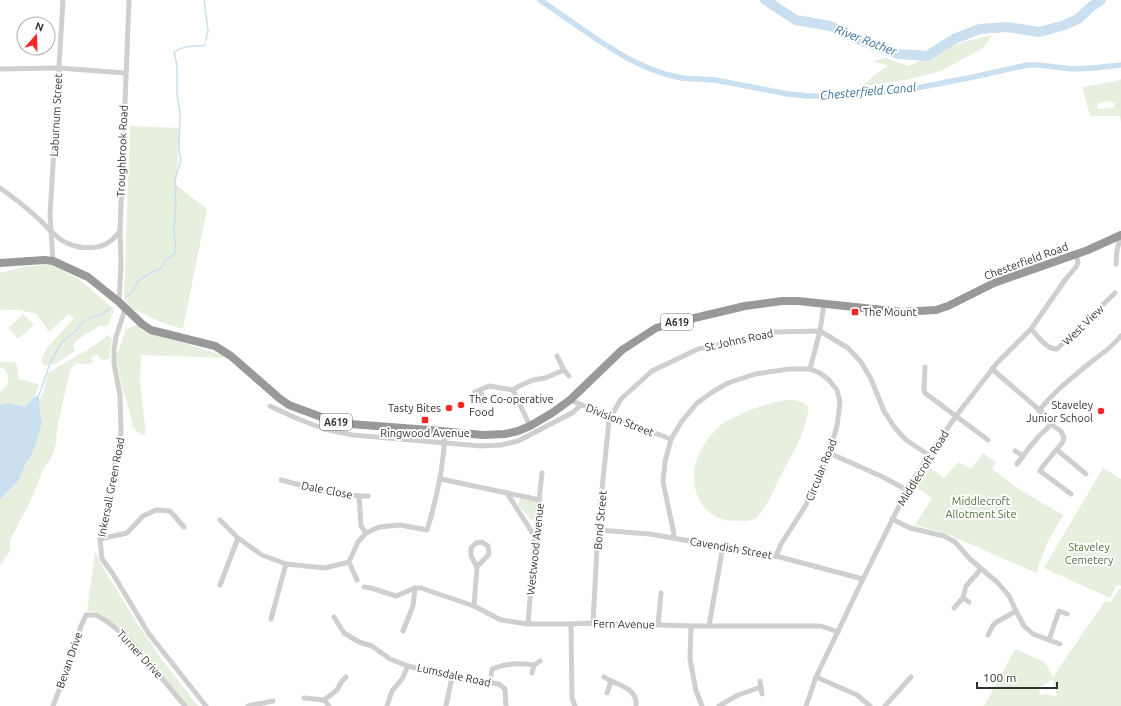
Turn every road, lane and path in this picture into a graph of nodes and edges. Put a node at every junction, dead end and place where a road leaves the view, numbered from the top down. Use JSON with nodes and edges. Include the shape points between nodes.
{"nodes":[{"id":1,"x":63,"y":0,"type":"edge"},
{"id":2,"x":128,"y":0,"type":"edge"},
{"id":3,"x":59,"y":68,"type":"junction"},
{"id":4,"x":0,"y":69,"type":"edge"},
{"id":5,"x":125,"y":73,"type":"junction"},
{"id":6,"x":0,"y":188,"type":"edge"},
{"id":7,"x":50,"y":230,"type":"junction"},
{"id":8,"x":120,"y":231,"type":"junction"},
{"id":9,"x":1121,"y":235,"type":"edge"},
{"id":10,"x":1076,"y":254,"type":"junction"},
{"id":11,"x":53,"y":261,"type":"junction"},
{"id":12,"x":0,"y":263,"type":"edge"},
{"id":13,"x":1116,"y":264,"type":"dead end"},
{"id":14,"x":1115,"y":293,"type":"dead end"},
{"id":15,"x":119,"y":302,"type":"junction"},
{"id":16,"x":824,"y":304,"type":"junction"},
{"id":17,"x":125,"y":309,"type":"junction"},
{"id":18,"x":1030,"y":329,"type":"junction"},
{"id":19,"x":820,"y":331,"type":"junction"},
{"id":20,"x":1121,"y":336,"type":"edge"},
{"id":21,"x":557,"y":356,"type":"dead end"},
{"id":22,"x":925,"y":367,"type":"dead end"},
{"id":23,"x":810,"y":369,"type":"junction"},
{"id":24,"x":992,"y":369,"type":"junction"},
{"id":25,"x":564,"y":370,"type":"junction"},
{"id":26,"x":568,"y":376,"type":"dead end"},
{"id":27,"x":513,"y":390,"type":"junction"},
{"id":28,"x":483,"y":398,"type":"dead end"},
{"id":29,"x":570,"y":400,"type":"junction"},
{"id":30,"x":581,"y":405,"type":"junction"},
{"id":31,"x":270,"y":406,"type":"dead end"},
{"id":32,"x":1039,"y":411,"type":"junction"},
{"id":33,"x":956,"y":416,"type":"junction"},
{"id":34,"x":611,"y":417,"type":"junction"},
{"id":35,"x":1050,"y":424,"type":"junction"},
{"id":36,"x":530,"y":426,"type":"junction"},
{"id":37,"x":445,"y":431,"type":"junction"},
{"id":38,"x":671,"y":440,"type":"junction"},
{"id":39,"x":988,"y":440,"type":"dead end"},
{"id":40,"x":445,"y":443,"type":"junction"},
{"id":41,"x":1057,"y":450,"type":"junction"},
{"id":42,"x":1015,"y":451,"type":"dead end"},
{"id":43,"x":829,"y":453,"type":"junction"},
{"id":44,"x":929,"y":454,"type":"junction"},
{"id":45,"x":1023,"y":456,"type":"junction"},
{"id":46,"x":1017,"y":464,"type":"dead end"},
{"id":47,"x":542,"y":474,"type":"dead end"},
{"id":48,"x":1086,"y":474,"type":"dead end"},
{"id":49,"x":441,"y":478,"type":"junction"},
{"id":50,"x":281,"y":480,"type":"dead end"},
{"id":51,"x":907,"y":490,"type":"junction"},
{"id":52,"x":507,"y":492,"type":"junction"},
{"id":53,"x":1071,"y":494,"type":"dead end"},
{"id":54,"x":360,"y":496,"type":"junction"},
{"id":55,"x":368,"y":496,"type":"dead end"},
{"id":56,"x":540,"y":500,"type":"junction"},
{"id":57,"x":892,"y":519,"type":"junction"},
{"id":58,"x":220,"y":520,"type":"dead end"},
{"id":59,"x":184,"y":527,"type":"dead end"},
{"id":60,"x":598,"y":530,"type":"junction"},
{"id":61,"x":366,"y":533,"type":"junction"},
{"id":62,"x":535,"y":537,"type":"junction"},
{"id":63,"x":238,"y":538,"type":"junction"},
{"id":64,"x":673,"y":538,"type":"junction"},
{"id":65,"x":100,"y":539,"type":"junction"},
{"id":66,"x":723,"y":546,"type":"junction"},
{"id":67,"x":776,"y":556,"type":"junction"},
{"id":68,"x":349,"y":562,"type":"junction"},
{"id":69,"x":286,"y":564,"type":"junction"},
{"id":70,"x":478,"y":568,"type":"junction"},
{"id":71,"x":981,"y":569,"type":"junction"},
{"id":72,"x":862,"y":579,"type":"junction"},
{"id":73,"x":357,"y":580,"type":"dead end"},
{"id":74,"x":220,"y":586,"type":"dead end"},
{"id":75,"x":364,"y":587,"type":"dead end"},
{"id":76,"x":415,"y":588,"type":"junction"},
{"id":77,"x":660,"y":593,"type":"dead end"},
{"id":78,"x":962,"y":598,"type":"junction"},
{"id":79,"x":970,"y":602,"type":"dead end"},
{"id":80,"x":474,"y":606,"type":"junction"},
{"id":81,"x":954,"y":608,"type":"dead end"},
{"id":82,"x":1016,"y":611,"type":"junction"},
{"id":83,"x":1067,"y":614,"type":"dead end"},
{"id":84,"x":86,"y":615,"type":"joint"},
{"id":85,"x":334,"y":617,"type":"dead end"},
{"id":86,"x":271,"y":619,"type":"dead end"},
{"id":87,"x":594,"y":622,"type":"junction"},
{"id":88,"x":528,"y":624,"type":"junction"},
{"id":89,"x":571,"y":624,"type":"junction"},
{"id":90,"x":658,"y":625,"type":"junction"},
{"id":91,"x":691,"y":626,"type":"junction"},
{"id":92,"x":709,"y":626,"type":"junction"},
{"id":93,"x":403,"y":631,"type":"dead end"},
{"id":94,"x":838,"y":632,"type":"junction"},
{"id":95,"x":988,"y":635,"type":"dead end"},
{"id":96,"x":1049,"y":640,"type":"junction"},
{"id":97,"x":1060,"y":644,"type":"dead end"},
{"id":98,"x":540,"y":660,"type":"dead end"},
{"id":99,"x":534,"y":665,"type":"junction"},
{"id":100,"x":408,"y":666,"type":"junction"},
{"id":101,"x":532,"y":673,"type":"dead end"},
{"id":102,"x":346,"y":677,"type":"dead end"},
{"id":103,"x":452,"y":677,"type":"junction"},
{"id":104,"x":604,"y":677,"type":"dead end"},
{"id":105,"x":816,"y":677,"type":"junction"},
{"id":106,"x":911,"y":677,"type":"dead end"},
{"id":107,"x":760,"y":681,"type":"dead end"},
{"id":108,"x":611,"y":682,"type":"junction"},
{"id":109,"x":490,"y":683,"type":"junction"},
{"id":110,"x":761,"y":687,"type":"junction"},
{"id":111,"x":608,"y":693,"type":"dead end"},
{"id":112,"x":762,"y":694,"type":"dead end"},
{"id":113,"x":304,"y":698,"type":"dead end"},
{"id":114,"x":324,"y":700,"type":"junction"},
{"id":115,"x":273,"y":701,"type":"dead end"},
{"id":116,"x":53,"y":706,"type":"edge"},
{"id":117,"x":185,"y":706,"type":"edge"},
{"id":118,"x":206,"y":706,"type":"edge"},
{"id":119,"x":248,"y":706,"type":"edge"},
{"id":120,"x":329,"y":706,"type":"edge"},
{"id":121,"x":387,"y":706,"type":"edge"},
{"id":122,"x":446,"y":706,"type":"edge"},
{"id":123,"x":506,"y":706,"type":"edge"},
{"id":124,"x":575,"y":706,"type":"edge"},
{"id":125,"x":636,"y":706,"type":"edge"},
{"id":126,"x":702,"y":706,"type":"edge"},
{"id":127,"x":719,"y":706,"type":"edge"},
{"id":128,"x":806,"y":706,"type":"edge"},
{"id":129,"x":870,"y":706,"type":"edge"},
{"id":130,"x":885,"y":706,"type":"edge"}],
"edges":[{"from":1,"to":3,"type":"street","name":"Laburnum Street"},
{"from":2,"to":5,"type":"street","name":"Troughbrook Road"},
{"from":3,"to":4,"type":"street"},
{"from":3,"to":5,"type":"street"},
{"from":3,"to":7,"type":"street","name":"Laburnum Street"},
{"from":5,"to":8,"type":"street","name":"Troughbrook Road"},
{"from":6,"to":7,"type":"street","via":[[14,197]]},
{"from":7,"to":8,"type":"street","via":[[68,244],[89,248],[109,242]]},
{"from":7,"to":11,"type":"street","name":"Laburnum Street"},
{"from":8,"to":15,"type":"street","name":"Troughbrook Road"},
{"from":9,"to":10,"type":"highway","name":"Chesterfield Road","number":"A619"},
{"from":9,"to":13,"type":"street"},
{"from":10,"to":16,"type":"highway","name":"Chesterfield Road","number":"A619","via":[[994,283],[936,310],[902,312]]},
{"from":10,"to":18,"type":"street","name":"Middlecroft Road","via":[[1076,267]]},
{"from":11,"to":12,"type":"highway","number":"A619"},
{"from":11,"to":15,"type":"highway","number":"A619","via":[[88,277]]},
{"from":14,"to":18,"type":"street","name":"West View","via":[[1057,349],[1049,348]]},
{"from":15,"to":17,"type":"highway","number":"A619"},
{"from":16,"to":19,"type":"street"},
{"from":16,"to":29,"type":"highway","name":"Chesterfield Road","number":"A619","via":[[782,301],[760,304],[656,328],[622,350]]},
{"from":17,"to":37,"type":"highway","name":"Chesterfield Road","number":"A619","via":[[151,330],[216,346],[279,398],[308,413],[350,424]]},
{"from":17,"to":65,"type":"street","name":"Inkersall Green Road","via":[[114,350],[120,396],[121,433]]},
{"from":18,"to":24,"type":"street","name":"Middlecroft Road"},
{"from":19,"to":23,"type":"street"},
{"from":19,"to":34,"type":"street","name":"St Johns Road","via":[[775,332],[698,349],[652,371],[621,399]]},
{"from":19,"to":44,"type":"street","via":[[848,348],[861,362],[894,428],[906,440]]},
{"from":20,"to":32,"type":"street","via":[[1114,345],[1071,378]]},
{"from":21,"to":25,"type":"street"},
{"from":22,"to":33,"type":"street","via":[[925,393]]},
{"from":23,"to":38,"type":"street","name":"Circular Road","via":[[755,374],[728,383],[697,403]]},
{"from":23,"to":43,"type":"street","name":"Circular Road","via":[[830,380],[837,390],[840,402],[837,426]]},
{"from":24,"to":32,"type":"street"},
{"from":24,"to":33,"type":"street","name":"Middlecroft Road"},
{"from":25,"to":26,"type":"street"},
{"from":25,"to":27,"type":"street","via":[[533,380]]},
{"from":27,"to":28,"type":"street","via":[[489,386],[478,391]]},
{"from":27,"to":36,"type":"street"},
{"from":29,"to":30,"type":"street","name":"Division Street"},
{"from":29,"to":36,"type":"highway","name":"Chesterfield Road","number":"A619"},
{"from":30,"to":34,"type":"street","name":"Division Street"},
{"from":30,"to":40,"type":"street","via":[[572,413],[518,441],[481,446]]},
{"from":31,"to":40,"type":"street","via":[[324,429],[353,435]]},
{"from":32,"to":35,"type":"street","via":[[1050,419]]},
{"from":33,"to":39,"type":"street"},
{"from":33,"to":44,"type":"street","name":"Middlecroft Road"},
{"from":34,"to":38,"type":"street","name":"Division Street"},
{"from":34,"to":60,"type":"street","name":"Bond Street"},
{"from":35,"to":41,"type":"street","via":[[1061,431],[1064,438]]},
{"from":35,"to":45,"type":"street"},
{"from":36,"to":37,"type":"highway","name":"Chesterfield Road","number":"A619","via":[[505,434],[483,435]]},
{"from":37,"to":40,"type":"street"},
{"from":38,"to":64,"type":"street","name":"Circular Road","via":[[663,482]]},
{"from":40,"to":49,"type":"street"},
{"from":41,"to":48,"type":"street"},
{"from":41,"to":53,"type":"street","via":[[1040,471]]},
{"from":42,"to":45,"type":"street"},
{"from":43,"to":51,"type":"street"},
{"from":43,"to":67,"type":"street","name":"Circular Road","via":[[806,505]]},
{"from":44,"to":51,"type":"street","name":"Middlecroft Road"},
{"from":45,"to":46,"type":"street"},
{"from":47,"to":56,"type":"street","name":"Westwood Avenue"},
{"from":49,"to":52,"type":"street"},
{"from":49,"to":61,"type":"street","via":[[426,530],[400,525],[379,527]]},
{"from":50,"to":54,"type":"street","name":"Dale Close","via":[[319,490]]},
{"from":51,"to":57,"type":"street","name":"Middlecroft Road"},
{"from":52,"to":56,"type":"street"},
{"from":52,"to":62,"type":"street"},
{"from":54,"to":55,"type":"street"},
{"from":54,"to":61,"type":"street","name":"Dale Close","via":[[361,526]]},
{"from":56,"to":62,"type":"street","name":"Westwood Avenue"},
{"from":57,"to":71,"type":"street","via":[[910,528],[944,536],[955,542]]},
{"from":57,"to":72,"type":"street","name":"Middlecroft Road"},
{"from":58,"to":63,"type":"street"},
{"from":59,"to":65,"type":"street","via":[[170,511],[156,510],[143,516],[127,533]]},
{"from":60,"to":64,"type":"street","name":"Cavendish Street"},
{"from":60,"to":87,"type":"street","name":"Bond Street"},
{"from":61,"to":68,"type":"street","via":[[358,542]]},
{"from":62,"to":88,"type":"street","name":"Westwood Avenue"},
{"from":63,"to":69,"type":"street","via":[[262,555]]},
{"from":63,"to":74,"type":"street"},
{"from":64,"to":66,"type":"street","name":"Cavendish Street"},
{"from":65,"to":118,"type":"street","name":"Inkersall Green Road","via":[[102,559],[149,634]]},
{"from":66,"to":67,"type":"street","name":"Cavendish Street"},
{"from":66,"to":92,"type":"street"},
{"from":67,"to":72,"type":"street","name":"Cavendish Street"},
{"from":68,"to":69,"type":"street","via":[[325,568]]},
{"from":68,"to":73,"type":"street"},
{"from":69,"to":86,"type":"street"},
{"from":70,"to":70,"type":"street","via":[[471,556],[471,548],[482,542],[488,546],[489,554]]},
{"from":70,"to":80,"type":"street"},
{"from":71,"to":78,"type":"street","via":[[966,586]]},
{"from":71,"to":82,"type":"street","via":[[1009,596]]},
{"from":72,"to":94,"type":"street","name":"Middlecroft Road"},
{"from":75,"to":76,"type":"street","via":[[396,596]]},
{"from":76,"to":80,"type":"street","name":"Fern Avenue","via":[[422,588]]},
{"from":76,"to":93,"type":"street","via":[[413,606]]},
{"from":77,"to":90,"type":"street"},
{"from":78,"to":79,"type":"street"},
{"from":78,"to":81,"type":"street"},
{"from":80,"to":88,"type":"street","name":"Fern Avenue","via":[[501,620]]},
{"from":82,"to":95,"type":"street","via":[[995,623]]},
{"from":82,"to":96,"type":"street","via":[[1024,626],[1033,634]]},
{"from":83,"to":96,"type":"street","via":[[1057,610]]},
{"from":84,"to":116,"type":"street","name":"Bevan Drive"},
{"from":84,"to":117,"type":"street","name":"Turner Drive","via":[[96,615],[129,639]]},
{"from":85,"to":100,"type":"street","name":"Lumsdale Road","via":[[344,633]]},
{"from":87,"to":89,"type":"street","name":"Fern Avenue"},
{"from":87,"to":90,"type":"street","name":"Fern Avenue"},
{"from":88,"to":89,"type":"street","name":"Fern Avenue"},
{"from":89,"to":124,"type":"street","via":[[572,698]]},
{"from":90,"to":91,"type":"street","name":"Fern Avenue"},
{"from":91,"to":92,"type":"street","name":"Fern Avenue"},
{"from":91,"to":126,"type":"street","via":[[690,659],[696,691]]},
{"from":92,"to":94,"type":"street","name":"Fern Avenue","via":[[821,626]]},
{"from":94,"to":105,"type":"street","name":"Middlecroft Road"},
{"from":96,"to":97,"type":"street"},
{"from":98,"to":99,"type":"street"},
{"from":99,"to":101,"type":"street"},
{"from":99,"to":109,"type":"street","via":[[504,664],[492,669]]},
{"from":100,"to":103,"type":"street","name":"Lumsdale Road"},
{"from":100,"to":121,"type":"street","via":[[392,691]]},
{"from":102,"to":114,"type":"street","via":[[338,690]]},
{"from":103,"to":109,"type":"street","name":"Lumsdale Road"},
{"from":103,"to":122,"type":"street"},
{"from":104,"to":108,"type":"street"},
{"from":105,"to":128,"type":"street","name":"Middlecroft Road"},
{"from":105,"to":129,"type":"street","via":[[857,695]]},
{"from":106,"to":130,"type":"street"},
{"from":107,"to":110,"type":"street"},
{"from":108,"to":111,"type":"street"},
{"from":108,"to":125,"type":"street","via":[[628,688],[634,694]]},
{"from":109,"to":123,"type":"street","name":"Lumsdale Road","via":[[499,684],[505,689]]},
{"from":110,"to":112,"type":"street"},
{"from":110,"to":127,"type":"street","via":[[738,695]]},
{"from":113,"to":114,"type":"street"},
{"from":114,"to":120,"type":"street"},
{"from":115,"to":119,"type":"street"}]}
